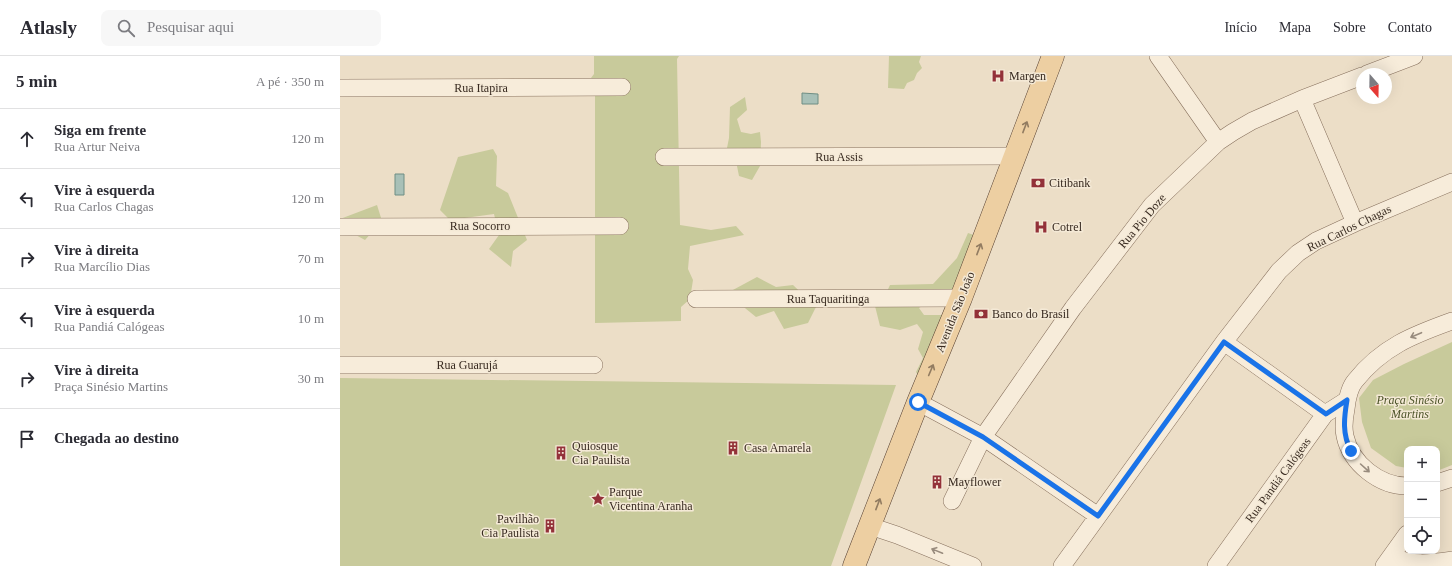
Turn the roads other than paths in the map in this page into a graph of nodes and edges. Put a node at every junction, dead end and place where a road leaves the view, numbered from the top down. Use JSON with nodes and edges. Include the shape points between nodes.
{"nodes":[{"id":1,"x":1053,"y":56,"type":"edge"},
{"id":2,"x":1158,"y":56,"type":"edge"},
{"id":3,"x":1414,"y":56,"type":"edge"},
{"id":4,"x":1383,"y":68,"type":"edge"},
{"id":5,"x":1356,"y":78,"type":"edge"},
{"id":6,"x":622,"y":87,"type":"dead end"},
{"id":7,"x":340,"y":88,"type":"edge"},
{"id":8,"x":1302,"y":99,"type":"junction"},
{"id":9,"x":1218,"y":142,"type":"junction"},
{"id":10,"x":1014,"y":156,"type":"junction"},
{"id":11,"x":664,"y":157,"type":"dead end"},
{"id":12,"x":1452,"y":182,"type":"edge"},
{"id":13,"x":1355,"y":223,"type":"junction"},
{"id":14,"x":340,"y":226,"type":"edge"},
{"id":15,"x":620,"y":226,"type":"dead end"},
{"id":16,"x":961,"y":298,"type":"junction"},
{"id":17,"x":696,"y":299,"type":"dead end"},
{"id":18,"x":1452,"y":321,"type":"edge"},
{"id":19,"x":1224,"y":342,"type":"junction"},
{"id":20,"x":340,"y":365,"type":"edge"},
{"id":21,"x":594,"y":365,"type":"dead end"},
{"id":22,"x":1347,"y":400,"type":"junction"},
{"id":23,"x":918,"y":402,"type":"junction"},
{"id":24,"x":1326,"y":414,"type":"junction"},
{"id":25,"x":983,"y":437,"type":"junction"},
{"id":26,"x":1404,"y":486,"type":"edge"},
{"id":27,"x":952,"y":502,"type":"dead end"},
{"id":28,"x":1098,"y":516,"type":"junction"},
{"id":29,"x":870,"y":526,"type":"junction"},
{"id":30,"x":1404,"y":538,"type":"edge"},
{"id":31,"x":1452,"y":560,"type":"edge"},
{"id":32,"x":1388,"y":561,"type":"edge"},
{"id":33,"x":854,"y":566,"type":"edge"},
{"id":34,"x":973,"y":566,"type":"edge"},
{"id":35,"x":1062,"y":566,"type":"edge"},
{"id":36,"x":1216,"y":566,"type":"edge"}],
"edges":[{"from":10,"to":1,"type":"main road","name":"Avenida São João","one_way":true},
{"from":2,"to":9,"type":"street"},
{"from":3,"to":4,"type":"street"},
{"from":5,"to":8,"type":"street","name":"Rua Pio Doze"},
{"from":6,"to":7,"type":"street","name":"Rua Itapira"},
{"from":8,"to":9,"type":"street","name":"Rua Pio Doze","via":[[1252,122]]},
{"from":8,"to":13,"type":"street"},
{"from":9,"to":25,"type":"street","name":"Rua Pio Doze","via":[[1152,205],[1073,308]]},
{"from":10,"to":11,"type":"street","name":"Rua Assis"},
{"from":16,"to":10,"type":"main road","name":"Avenida São João","one_way":true},
{"from":12,"to":13,"type":"street","name":"Rua Carlos Chagas"},
{"from":13,"to":19,"type":"street","name":"Rua Carlos Chagas","via":[[1316,241],[1298,253],[1279,271]]},
{"from":14,"to":15,"type":"street","name":"Rua Socorro"},
{"from":16,"to":17,"type":"street","name":"Rua Taquaritinga"},
{"from":23,"to":16,"type":"main road","name":"Avenida São João","one_way":true},
{"from":18,"to":22,"type":"street","one_way":true,"via":[[1403,341],[1380,355],[1354,382]]},
{"from":19,"to":24,"type":"street"},
{"from":19,"to":28,"type":"street","name":"Rua Carlos Chagas"},
{"from":20,"to":21,"type":"street","name":"Rua Guarujá"},
{"from":22,"to":24,"type":"street","name":"Rua Pandiá Calógeas"},
{"from":22,"to":26,"type":"street","one_way":true,"via":[[1345,436],[1358,462],[1374,477]]},
{"from":23,"to":25,"type":"street"},
{"from":29,"to":23,"type":"main road","name":"Avenida São João","one_way":true},
{"from":24,"to":36,"type":"street","name":"Rua Pandiá Calógeas"},
{"from":25,"to":27,"type":"street","name":"Rua Pio Doze"},
{"from":25,"to":28,"type":"street"},
{"from":28,"to":35,"type":"street","name":"Rua Carlos Chagas"},
{"from":29,"to":33,"type":"main road","name":"Avenida São João"},
{"from":34,"to":29,"type":"street","one_way":true},
{"from":30,"to":32,"type":"street"},
{"from":31,"to":32,"type":"street","via":[[1421,563]]}]}
